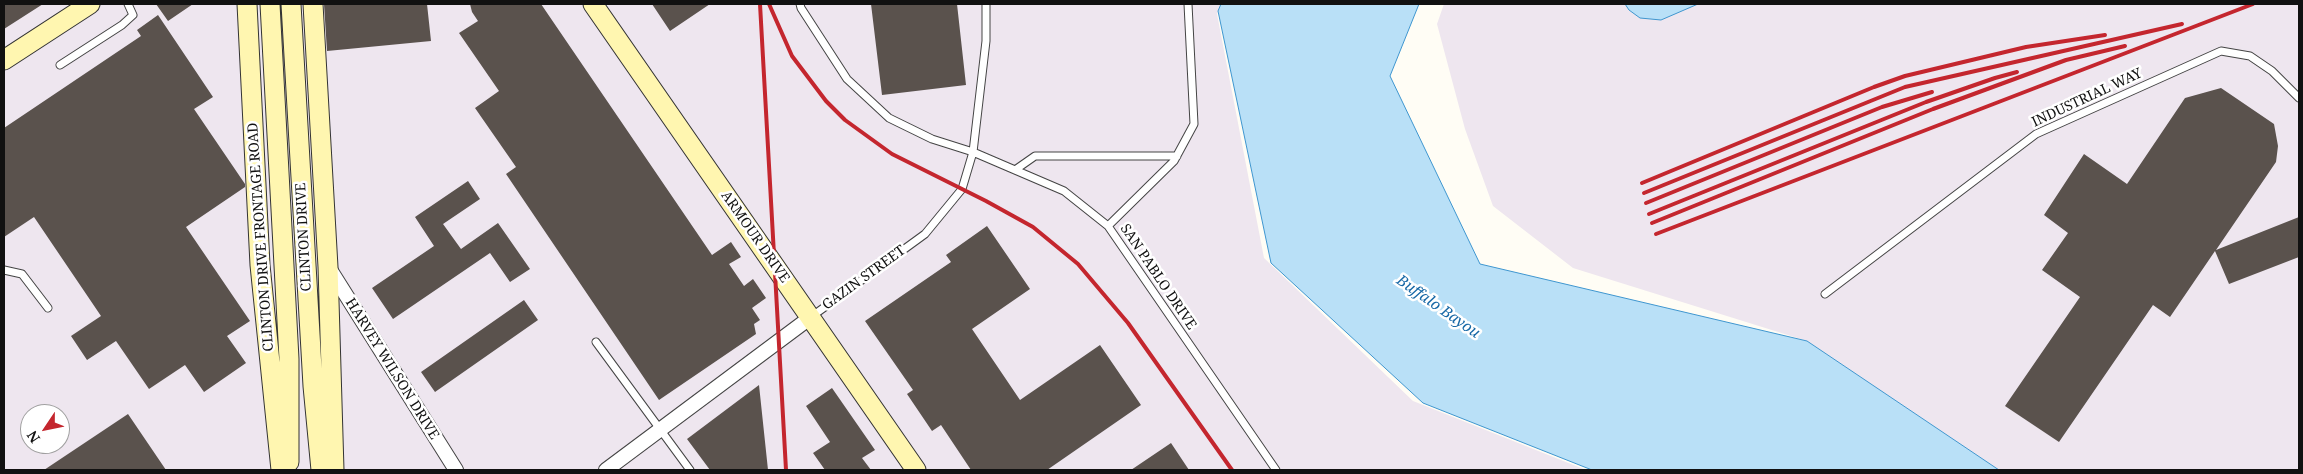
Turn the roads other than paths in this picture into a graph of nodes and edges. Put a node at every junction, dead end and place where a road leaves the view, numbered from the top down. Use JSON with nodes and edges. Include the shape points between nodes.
{"nodes":[{"id":1,"x":90,"y":4,"type":"edge"},
{"id":2,"x":128,"y":4,"type":"edge"},
{"id":3,"x":247,"y":4,"type":"edge"},
{"id":4,"x":270,"y":4,"type":"edge"},
{"id":5,"x":291,"y":4,"type":"edge"},
{"id":6,"x":313,"y":4,"type":"edge"},
{"id":7,"x":594,"y":4,"type":"edge"},
{"id":8,"x":800,"y":4,"type":"edge"},
{"id":9,"x":986,"y":4,"type":"edge"},
{"id":10,"x":1188,"y":4,"type":"edge"},
{"id":11,"x":4,"y":60,"type":"edge"},
{"id":12,"x":60,"y":65,"type":"dead end"},
{"id":13,"x":2299,"y":98,"type":"edge"},
{"id":14,"x":973,"y":152,"type":"junction"},
{"id":15,"x":1177,"y":156,"type":"junction"},
{"id":16,"x":1015,"y":170,"type":"junction"},
{"id":17,"x":1108,"y":226,"type":"junction"},
{"id":18,"x":328,"y":267,"type":"junction"},
{"id":19,"x":4,"y":270,"type":"edge"},
{"id":20,"x":1825,"y":294,"type":"dead end"},
{"id":21,"x":48,"y":308,"type":"dead end"},
{"id":22,"x":811,"y":317,"type":"junction"},
{"id":23,"x":596,"y":342,"type":"dead end"},
{"id":24,"x":660,"y":430,"type":"junction"},
{"id":25,"x":281,"y":470,"type":"edge"},
{"id":26,"x":289,"y":470,"type":"edge"},
{"id":27,"x":321,"y":470,"type":"edge"},
{"id":28,"x":334,"y":470,"type":"edge"},
{"id":29,"x":456,"y":470,"type":"edge"},
{"id":30,"x":606,"y":470,"type":"edge"},
{"id":31,"x":690,"y":470,"type":"edge"},
{"id":32,"x":916,"y":470,"type":"edge"},
{"id":33,"x":1276,"y":470,"type":"edge"}],
"edges":[{"from":1,"to":11,"type":"street"},
{"from":2,"to":12,"type":"lane","via":[[133,15],[122,25]]},
{"from":3,"to":25,"type":"street","name":"CLINTON DRIVE FRONTAGE ROAD","via":[[260,265]]},
{"from":4,"to":26,"type":"street","name":"CLINTON DRIVE","via":[[289,359]]},
{"from":5,"to":27,"type":"street","name":"CLINTON DRIVE","via":[[313,386]]},
{"from":6,"to":18,"type":"street"},
{"from":7,"to":22,"type":"street","name":"ARMOUR DRIVE"},
{"from":8,"to":14,"type":"lane","name":"SAN PABLO DRIVE","via":[[847,79],[889,118],[932,140]]},
{"from":9,"to":14,"type":"lane","name":"GAZIN STREET","via":[[986,41]]},
{"from":10,"to":15,"type":"lane","via":[[1194,124]]},
{"from":13,"to":20,"type":"lane","name":"INDUSTRIAL WAY","via":[[2272,71],[2250,56],[2221,51],[2036,134]]},
{"from":14,"to":16,"type":"lane","name":"SAN PABLO DRIVE"},
{"from":14,"to":22,"type":"lane","name":"GAZIN STREET","via":[[962,189],[924,234]]},
{"from":15,"to":16,"type":"lane","via":[[1035,156]]},
{"from":15,"to":17,"type":"lane"},
{"from":16,"to":17,"type":"lane","name":"SAN PABLO DRIVE","via":[[1064,191]]},
{"from":17,"to":33,"type":"lane","name":"SAN PABLO DRIVE"},
{"from":18,"to":28,"type":"street"},
{"from":18,"to":29,"type":"street","name":"HARVEY WILSON DRIVE"},
{"from":19,"to":21,"type":"lane","via":[[22,274]]},
{"from":22,"to":24,"type":"street","name":"GAZIN STREET"},
{"from":22,"to":32,"type":"street","name":"ARMOUR DRIVE"},
{"from":23,"to":24,"type":"lane"},
{"from":24,"to":30,"type":"street","name":"GAZIN STREET"},
{"from":24,"to":31,"type":"lane"}]}
